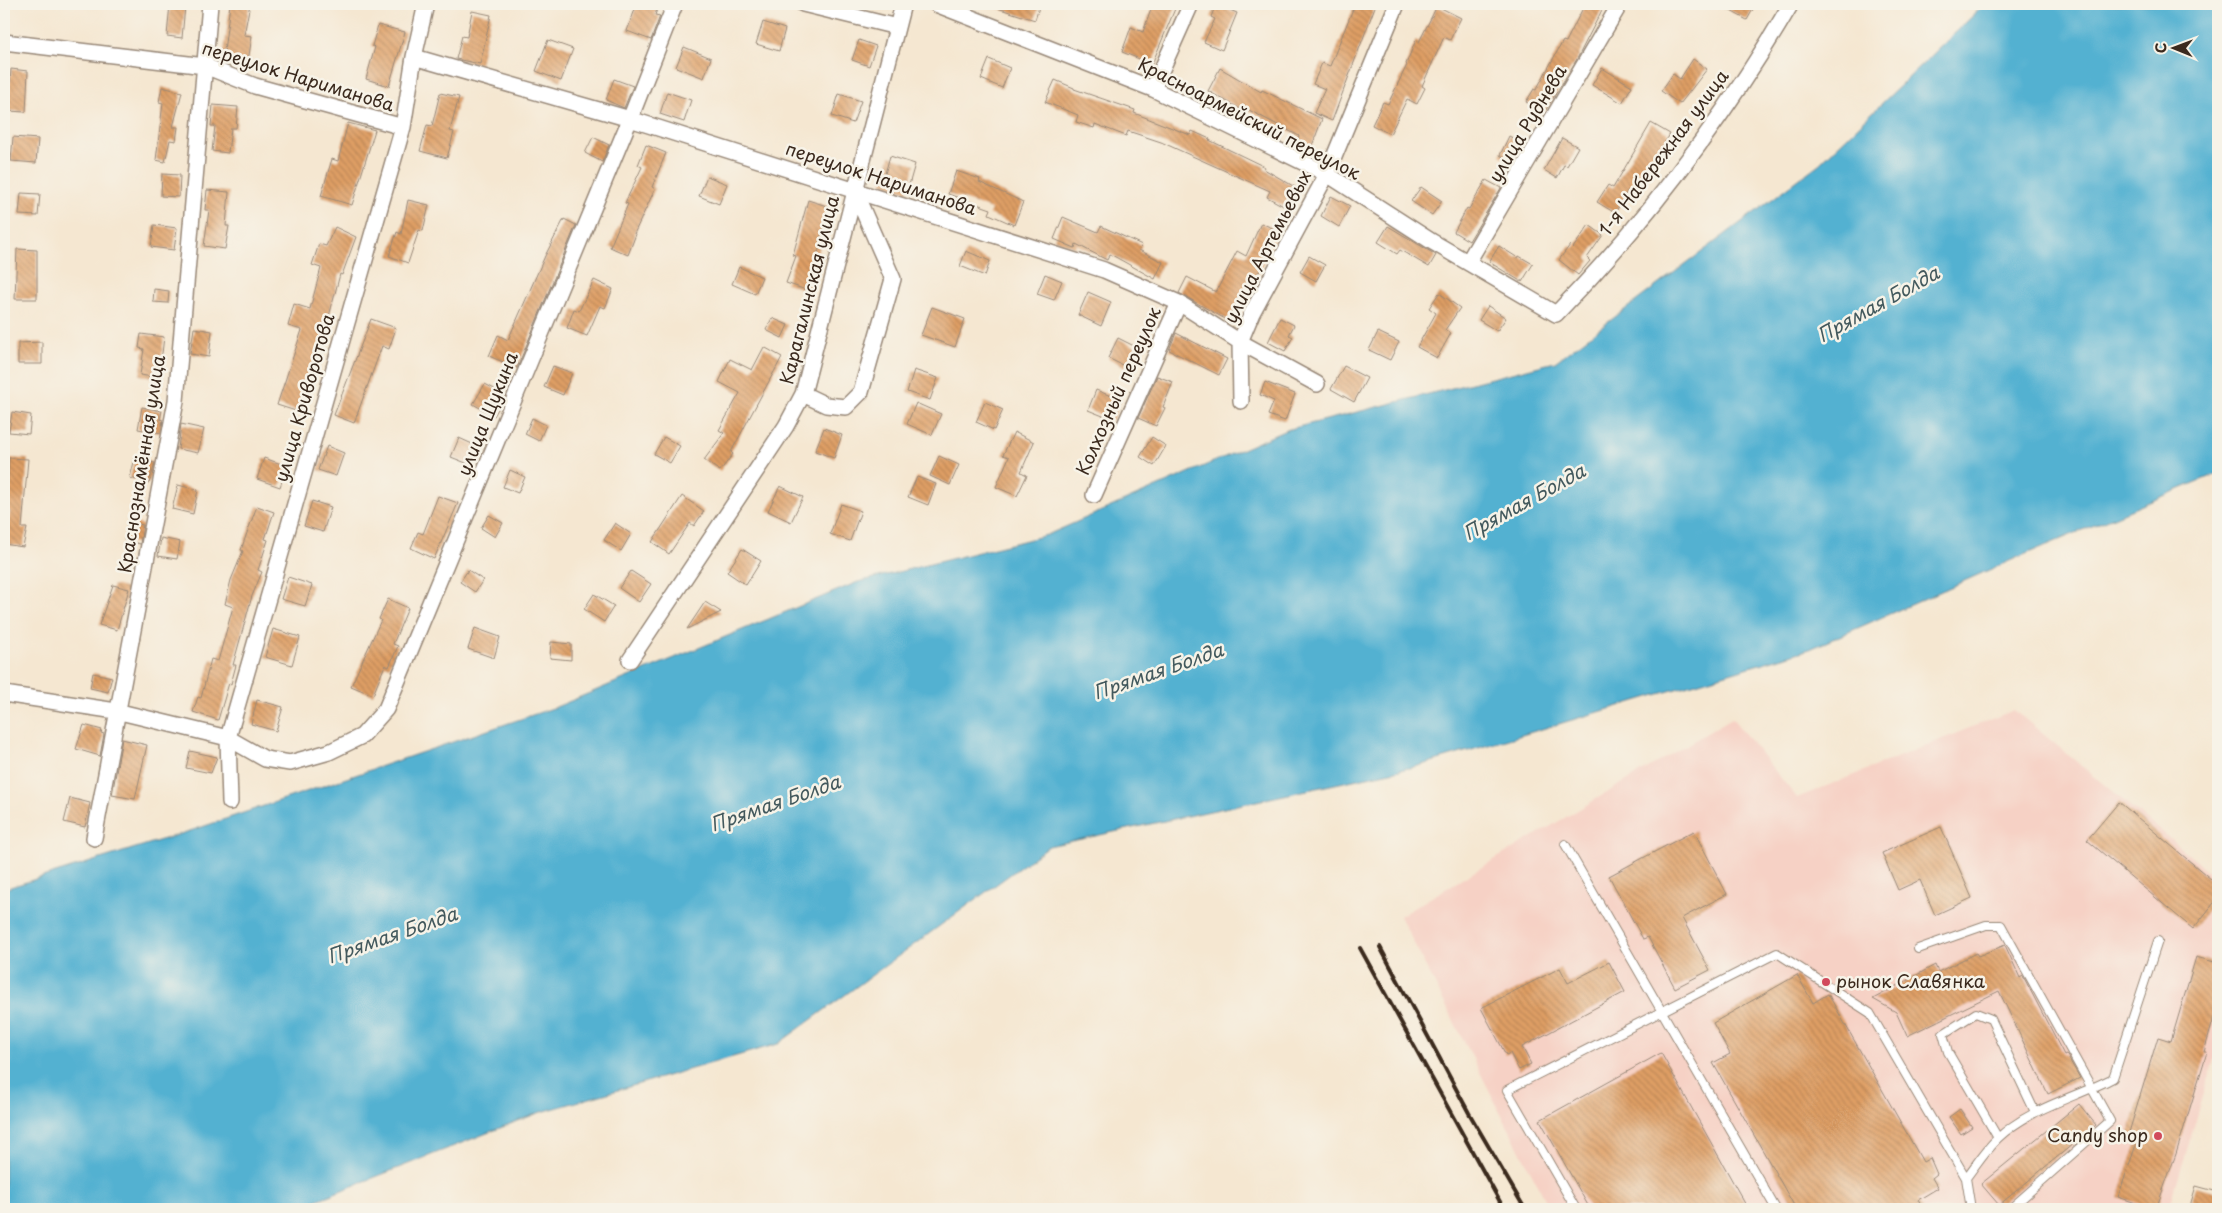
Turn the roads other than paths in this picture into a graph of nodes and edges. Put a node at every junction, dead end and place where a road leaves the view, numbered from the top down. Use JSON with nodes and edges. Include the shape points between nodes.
{"nodes":[{"id":1,"x":210,"y":4,"type":"edge"},
{"id":2,"x":426,"y":4,"type":"edge"},
{"id":3,"x":674,"y":4,"type":"edge"},
{"id":4,"x":803,"y":4,"type":"edge"},
{"id":5,"x":903,"y":4,"type":"edge"},
{"id":6,"x":936,"y":4,"type":"edge"},
{"id":7,"x":1191,"y":4,"type":"edge"},
{"id":8,"x":1398,"y":4,"type":"edge"},
{"id":9,"x":1620,"y":4,"type":"edge"},
{"id":10,"x":1791,"y":4,"type":"edge"},
{"id":11,"x":897,"y":26,"type":"junction"},
{"id":12,"x":4,"y":42,"type":"edge"},
{"id":13,"x":414,"y":57,"type":"junction"},
{"id":14,"x":205,"y":66,"type":"junction"},
{"id":15,"x":1154,"y":89,"type":"junction"},
{"id":16,"x":630,"y":120,"type":"junction"},
{"id":17,"x":403,"y":128,"type":"junction"},
{"id":18,"x":1327,"y":174,"type":"junction"},
{"id":19,"x":854,"y":190,"type":"junction"},
{"id":20,"x":1468,"y":262,"type":"junction"},
{"id":21,"x":1179,"y":303,"type":"junction"},
{"id":22,"x":1556,"y":314,"type":"joint"},
{"id":23,"x":1240,"y":342,"type":"junction"},
{"id":24,"x":1318,"y":384,"type":"dead end"},
{"id":25,"x":804,"y":394,"type":"junction"},
{"id":26,"x":1241,"y":401,"type":"dead end"},
{"id":27,"x":1094,"y":495,"type":"dead end"},
{"id":28,"x":630,"y":660,"type":"dead end"},
{"id":29,"x":4,"y":694,"type":"edge"},
{"id":30,"x":116,"y":711,"type":"junction"},
{"id":31,"x":228,"y":738,"type":"junction"},
{"id":32,"x":230,"y":802,"type":"dead end"},
{"id":33,"x":94,"y":838,"type":"dead end"},
{"id":34,"x":1565,"y":844,"type":"dead end"},
{"id":35,"x":2158,"y":941,"type":"dead end"},
{"id":36,"x":1918,"y":949,"type":"dead end"},
{"id":37,"x":1663,"y":1011,"type":"junction"},
{"id":38,"x":2092,"y":1089,"type":"junction"},
{"id":39,"x":2035,"y":1112,"type":"junction"},
{"id":40,"x":1998,"y":1138,"type":"junction"},
{"id":41,"x":1966,"y":1178,"type":"junction"},
{"id":42,"x":1576,"y":1209,"type":"edge"},
{"id":43,"x":1776,"y":1209,"type":"edge"},
{"id":44,"x":1971,"y":1209,"type":"edge"},
{"id":45,"x":2010,"y":1209,"type":"edge"}],
"edges":[{"from":1,"to":14,"type":"street","name":"Краснознамённая улица"},
{"from":2,"to":13,"type":"street","name":"улица Криворотова"},
{"from":3,"to":16,"type":"street","name":"улица Щукина"},
{"from":4,"to":11,"type":"street"},
{"from":5,"to":11,"type":"street","name":"Карагалинская улица"},
{"from":6,"to":15,"type":"street","name":"Красноармейский переулок"},
{"from":7,"to":15,"type":"street"},
{"from":8,"to":18,"type":"street","name":"улица Артемьевых"},
{"from":9,"to":20,"type":"street","name":"улица Руднева"},
{"from":10,"to":22,"type":"street","name":"1-я Набережная улица","via":[[1766,46],[1687,159],[1602,267]]},
{"from":11,"to":19,"type":"street","name":"Карагалинская улица"},
{"from":12,"to":14,"type":"street","name":"переулок Нариманова"},
{"from":13,"to":16,"type":"street","name":"переулок Нариманова"},
{"from":13,"to":17,"type":"street","name":"улица Криворотова"},
{"from":14,"to":17,"type":"street","name":"переулок Нариманова","via":[[255,86]]},
{"from":14,"to":30,"type":"street","name":"Краснознамённая улица","via":[[176,401]]},
{"from":15,"to":18,"type":"street","name":"Красноармейский переулок"},
{"from":16,"to":19,"type":"street","name":"переулок Нариманова"},
{"from":16,"to":31,"type":"street","name":"улица Щукина","via":[[386,709],[362,736],[329,752],[290,763],[265,759]]},
{"from":17,"to":31,"type":"street","name":"улица Криворотова"},
{"from":18,"to":20,"type":"street","name":"Красноармейский переулок"},
{"from":18,"to":23,"type":"street","name":"улица Артемьевых","via":[[1252,313]]},
{"from":19,"to":21,"type":"street","name":"переулок Нариманова","via":[[1104,270]]},
{"from":19,"to":25,"type":"street","name":"Карагалинская улица"},
{"from":19,"to":25,"type":"street","via":[[893,279],[861,392],[846,407],[826,405]]},
{"from":20,"to":22,"type":"street","name":"Красноармейский переулок"},
{"from":21,"to":23,"type":"street","name":"переулок Нариманова"},
{"from":21,"to":27,"type":"street","name":"Колхозный переулок"},
{"from":23,"to":24,"type":"street","name":"переулок Нариманова"},
{"from":23,"to":26,"type":"street","name":"улица Артемьевых"},
{"from":25,"to":28,"type":"street","name":"Карагалинская улица"},
{"from":29,"to":30,"type":"street"},
{"from":30,"to":31,"type":"street"},
{"from":30,"to":33,"type":"street","name":"Краснознамённая улица"},
{"from":31,"to":32,"type":"street","name":"улица Криворотова"},
{"from":34,"to":37,"type":"lane"},
{"from":35,"to":38,"type":"lane","via":[[2113,1078]]},
{"from":36,"to":38,"type":"lane","via":[[1986,925],[2001,925]]},
{"from":37,"to":41,"type":"lane","via":[[1777,953],[1870,1013]]},
{"from":37,"to":42,"type":"lane","via":[[1507,1090]]},
{"from":37,"to":43,"type":"lane"},
{"from":38,"to":39,"type":"lane"},
{"from":38,"to":45,"type":"lane","via":[[2110,1121]]},
{"from":39,"to":40,"type":"lane"},
{"from":39,"to":40,"type":"lane","via":[[1991,1019],[1976,1012],[1943,1034],[1948,1052]]},
{"from":40,"to":41,"type":"lane"},
{"from":41,"to":44,"type":"lane"}]}
